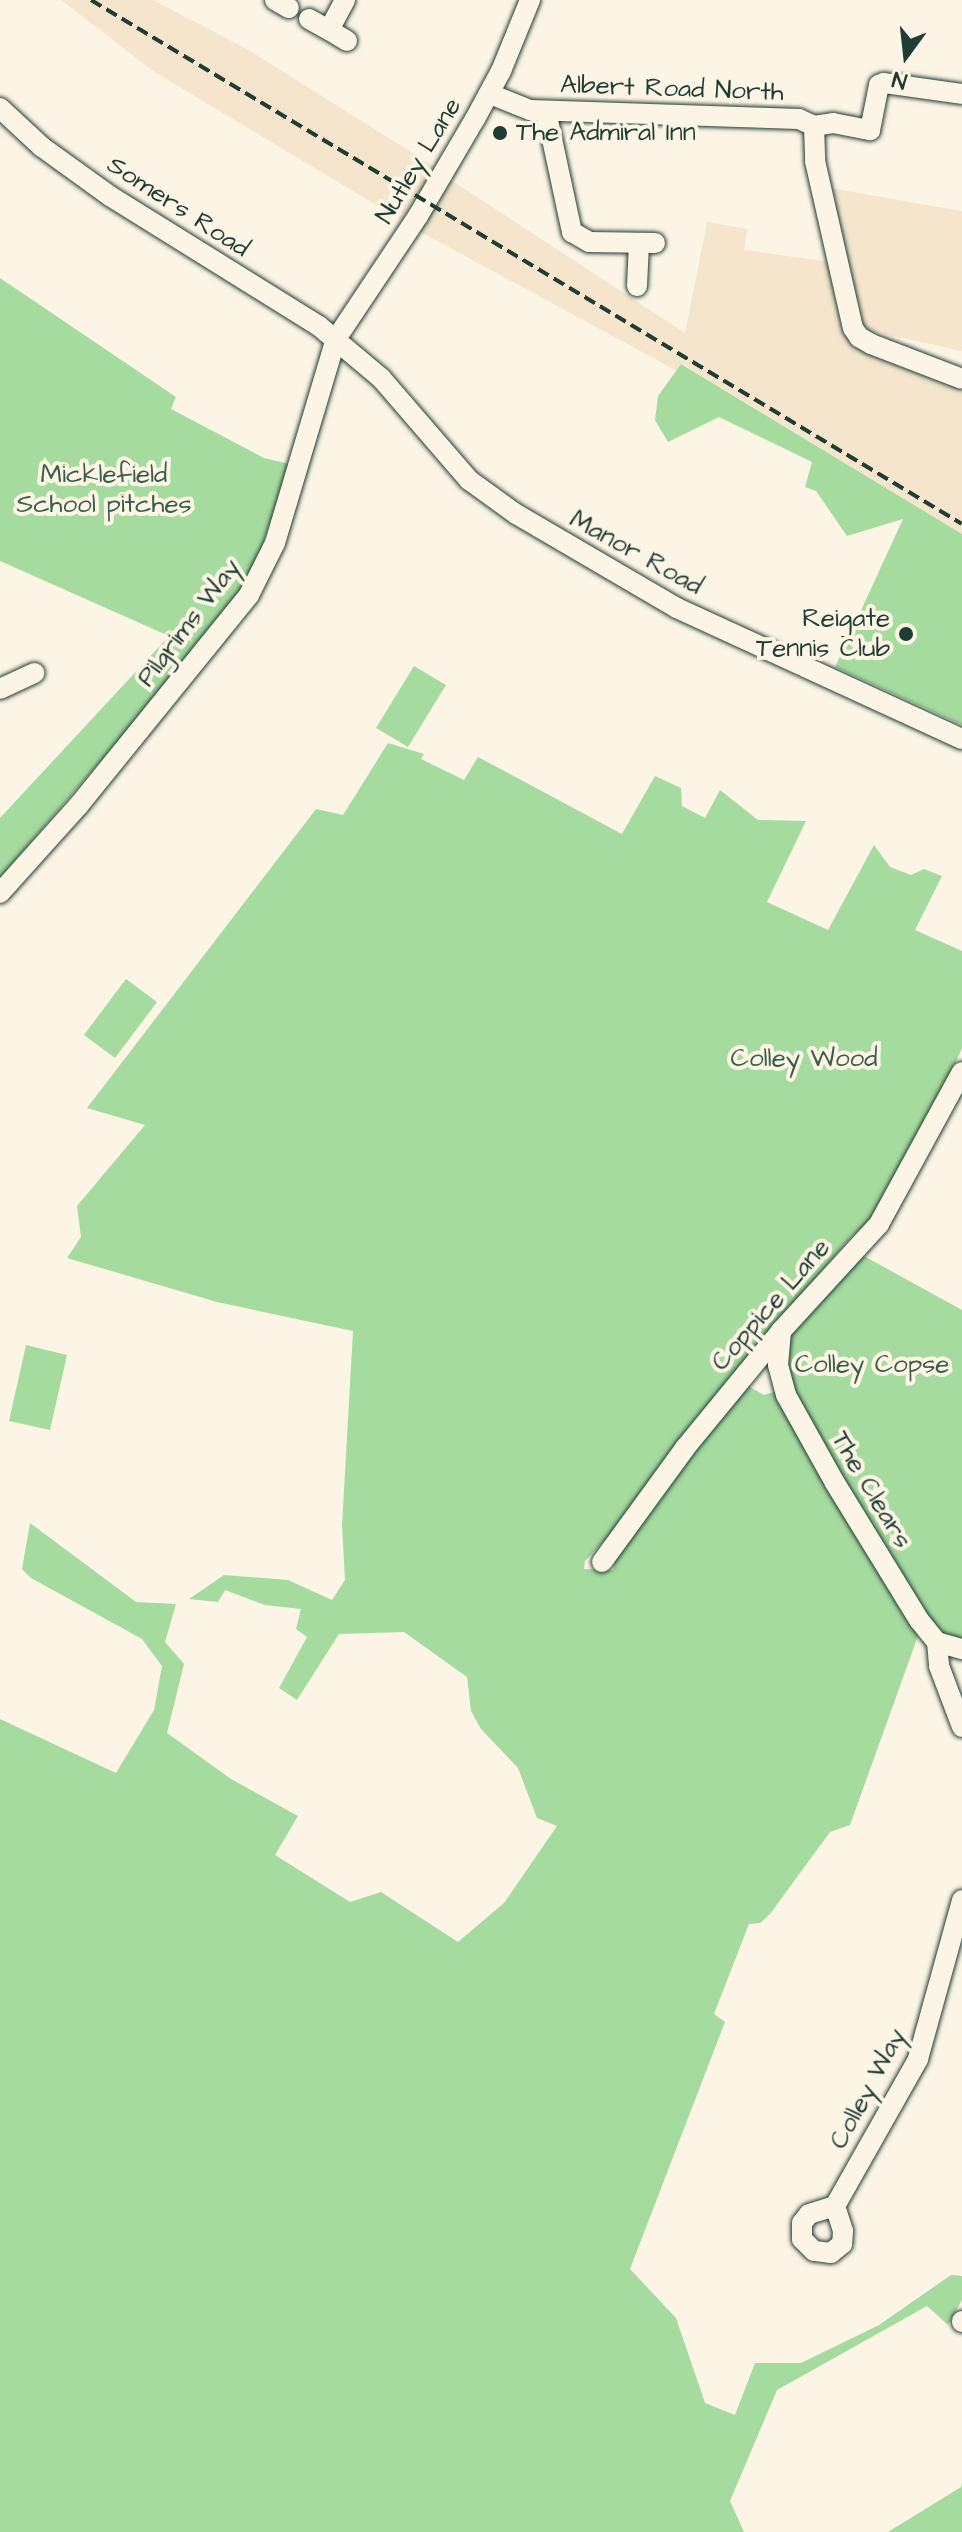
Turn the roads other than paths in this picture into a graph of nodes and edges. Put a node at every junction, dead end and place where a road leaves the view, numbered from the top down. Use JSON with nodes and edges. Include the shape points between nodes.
{"nodes":[{"id":1,"x":345,"y":0,"type":"edge"},
{"id":2,"x":530,"y":0,"type":"edge"},
{"id":3,"x":309,"y":19,"type":"dead end"},
{"id":4,"x":329,"y":30,"type":"junction"},
{"id":5,"x":347,"y":41,"type":"dead end"},
{"id":6,"x":490,"y":94,"type":"junction"},
{"id":7,"x":962,"y":94,"type":"edge"},
{"id":8,"x":0,"y":108,"type":"edge"},
{"id":9,"x":546,"y":111,"type":"junction"},
{"id":10,"x":814,"y":126,"type":"junction"},
{"id":11,"x":637,"y":286,"type":"dead end"},
{"id":12,"x":336,"y":339,"type":"junction"},
{"id":13,"x":962,"y":379,"type":"edge"},
{"id":14,"x":34,"y":673,"type":"dead end"},
{"id":15,"x":0,"y":689,"type":"edge"},
{"id":16,"x":962,"y":739,"type":"edge"},
{"id":17,"x":0,"y":893,"type":"edge"},
{"id":18,"x":962,"y":1072,"type":"edge"},
{"id":19,"x":781,"y":1331,"type":"junction"},
{"id":20,"x":602,"y":1562,"type":"dead end"},
{"id":21,"x":937,"y":1642,"type":"junction"},
{"id":22,"x":962,"y":1649,"type":"edge"},
{"id":23,"x":962,"y":1727,"type":"edge"},
{"id":24,"x":962,"y":1900,"type":"edge"},
{"id":25,"x":835,"y":2206,"type":"dead end"}],
"edges":[{"from":1,"to":4,"type":"street"},
{"from":2,"to":6,"type":"street","name":"Nutley Lane"},
{"from":3,"to":4,"type":"street"},
{"from":4,"to":5,"type":"street"},
{"from":6,"to":9,"type":"street","name":"Albert Road North","via":[[521,108]]},
{"from":6,"to":12,"type":"street","name":"Nutley Lane"},
{"from":7,"to":10,"type":"street","via":[[884,83],[879,85],[870,130],[833,123]]},
{"from":8,"to":12,"type":"street","name":"Somers Road","via":[[42,147],[110,196]]},
{"from":9,"to":10,"type":"street","name":"Albert Road North","via":[[799,119]]},
{"from":9,"to":11,"type":"street","via":[[572,232],[589,242],[647,244]]},
{"from":10,"to":13,"type":"street","name":"Albert Road North","via":[[815,161],[853,328],[871,344]]},
{"from":12,"to":16,"type":"street","name":"Manor Road","via":[[404,403],[469,480],[516,514],[677,608]]},
{"from":12,"to":17,"type":"street","name":"Pilgrims Way","via":[[275,543],[249,595],[79,805]]},
{"from":14,"to":15,"type":"street"},
{"from":18,"to":19,"type":"street","name":"Coppice Lane","via":[[879,1224]]},
{"from":19,"to":20,"type":"street","name":"Coppice Lane","via":[[685,1448]]},
{"from":19,"to":21,"type":"street","name":"The Clears","via":[[778,1365],[786,1395],[878,1554]]},
{"from":21,"to":22,"type":"street"},
{"from":21,"to":23,"type":"street","via":[[939,1666]]},
{"from":24,"to":25,"type":"street","name":"Colley Way","via":[[918,2059]]}]}
